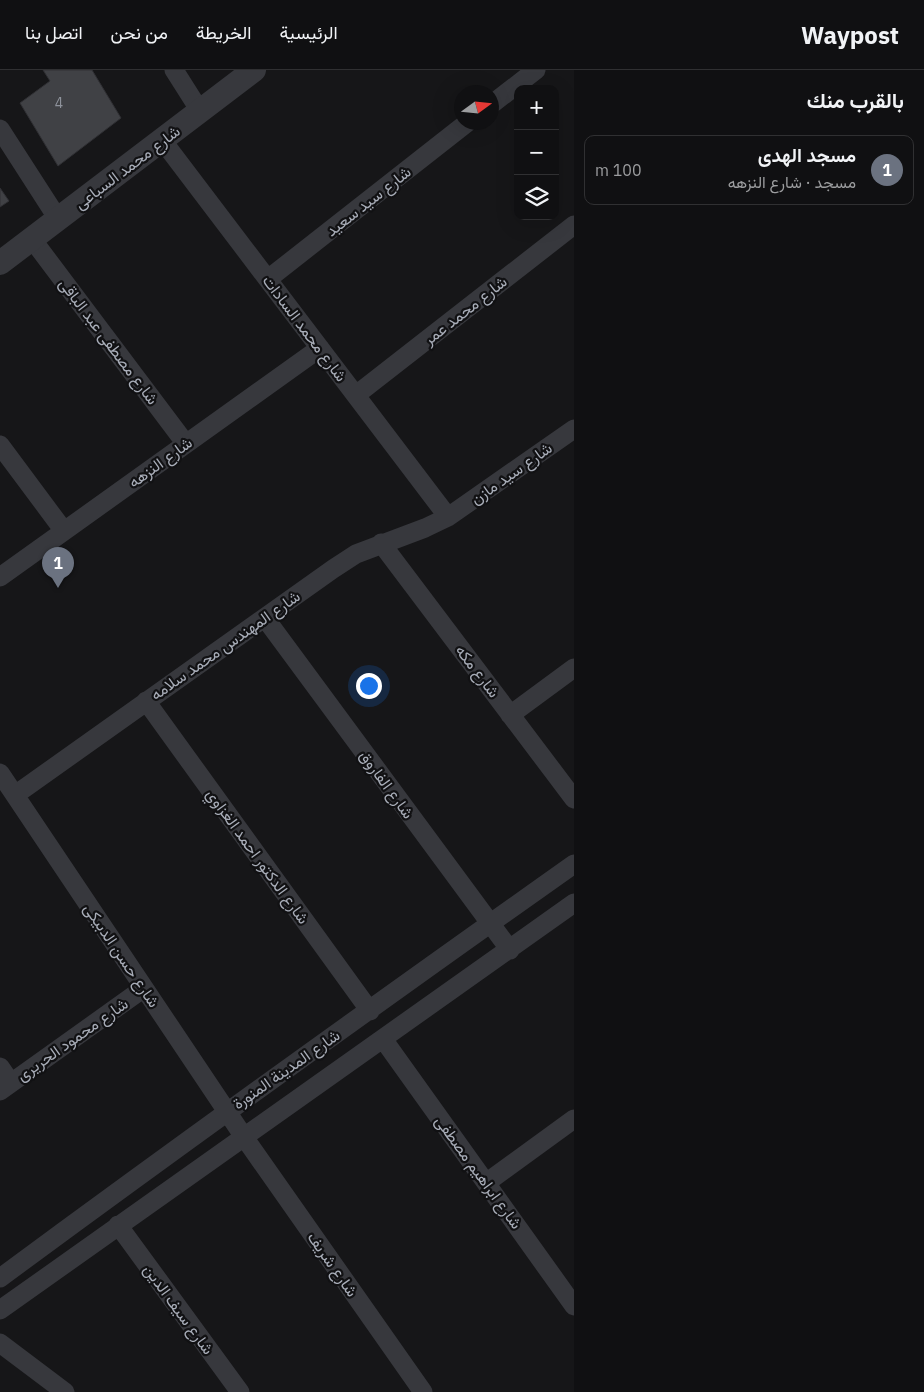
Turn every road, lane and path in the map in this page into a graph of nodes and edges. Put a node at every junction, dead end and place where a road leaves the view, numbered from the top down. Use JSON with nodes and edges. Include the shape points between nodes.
{"nodes":[{"id":1,"x":174,"y":70,"type":"edge"},
{"id":2,"x":254,"y":70,"type":"edge"},
{"id":3,"x":536,"y":70,"type":"edge"},
{"id":4,"x":499,"y":99,"type":"edge"},
{"id":5,"x":200,"y":111,"type":"junction"},
{"id":6,"x":0,"y":130,"type":"edge"},
{"id":7,"x":458,"y":130,"type":"edge"},
{"id":8,"x":162,"y":140,"type":"junction"},
{"id":9,"x":58,"y":219,"type":"junction"},
{"id":10,"x":574,"y":225,"type":"edge"},
{"id":11,"x":32,"y":239,"type":"junction"},
{"id":12,"x":0,"y":263,"type":"edge"},
{"id":13,"x":268,"y":279,"type":"junction"},
{"id":14,"x":320,"y":348,"type":"junction"},
{"id":15,"x":356,"y":395,"type":"junction"},
{"id":16,"x":574,"y":429,"type":"edge"},
{"id":17,"x":186,"y":444,"type":"junction"},
{"id":18,"x":0,"y":445,"type":"edge"},
{"id":19,"x":448,"y":517,"type":"junction"},
{"id":20,"x":64,"y":531,"type":"junction"},
{"id":21,"x":381,"y":543,"type":"junction"},
{"id":22,"x":0,"y":577,"type":"edge"},
{"id":23,"x":265,"y":618,"type":"junction"},
{"id":24,"x":574,"y":668,"type":"edge"},
{"id":25,"x":146,"y":701,"type":"junction"},
{"id":26,"x":510,"y":715,"type":"junction"},
{"id":27,"x":0,"y":773,"type":"edge"},
{"id":28,"x":15,"y":795,"type":"junction"},
{"id":29,"x":574,"y":799,"type":"edge"},
{"id":30,"x":574,"y":864,"type":"edge"},
{"id":31,"x":574,"y":904,"type":"edge"},
{"id":32,"x":490,"y":923,"type":"junction"},
{"id":33,"x":510,"y":950,"type":"junction"},
{"id":34,"x":144,"y":988,"type":"junction"},
{"id":35,"x":370,"y":1011,"type":"junction"},
{"id":36,"x":383,"y":1039,"type":"junction"},
{"id":37,"x":0,"y":1067,"type":"edge"},
{"id":38,"x":5,"y":1087,"type":"edge"},
{"id":39,"x":226,"y":1111,"type":"junction"},
{"id":40,"x":574,"y":1119,"type":"edge"},
{"id":41,"x":244,"y":1137,"type":"junction"},
{"id":42,"x":486,"y":1183,"type":"junction"},
{"id":43,"x":118,"y":1226,"type":"junction"},
{"id":44,"x":0,"y":1278,"type":"edge"},
{"id":45,"x":574,"y":1306,"type":"edge"},
{"id":46,"x":0,"y":1310,"type":"edge"},
{"id":47,"x":0,"y":1343,"type":"edge"},
{"id":48,"x":66,"y":1392,"type":"edge"},
{"id":49,"x":240,"y":1392,"type":"edge"},
{"id":50,"x":423,"y":1392,"type":"edge"}],
"edges":[{"from":1,"to":5,"type":"street"},
{"from":2,"to":5,"type":"street","name":"شارع محمد السباعى"},
{"from":3,"to":4,"type":"street"},
{"from":5,"to":8,"type":"street","name":"شارع محمد السباعى"},
{"from":6,"to":9,"type":"street"},
{"from":7,"to":13,"type":"street","name":"شارع سيد سعيد"},
{"from":8,"to":9,"type":"street","name":"شارع محمد السباعى"},
{"from":8,"to":13,"type":"street","name":"شارع محمد السادات"},
{"from":9,"to":11,"type":"street","name":"شارع محمد السباعى"},
{"from":10,"to":15,"type":"street","name":"شارع محمد عمر"},
{"from":11,"to":12,"type":"street","name":"شارع محمد السباعى"},
{"from":11,"to":17,"type":"street","name":"شارع مصطفى عبد الباقى"},
{"from":13,"to":14,"type":"street","name":"شارع محمد السادات"},
{"from":14,"to":15,"type":"street","name":"شارع محمد السادات"},
{"from":14,"to":17,"type":"street","name":"شارع النزهه"},
{"from":15,"to":19,"type":"street","name":"شارع محمد السادات"},
{"from":16,"to":19,"type":"street","name":"شارع سيد مازن"},
{"from":17,"to":20,"type":"street","name":"شارع النزهه"},
{"from":18,"to":20,"type":"street"},
{"from":19,"to":21,"type":"street","name":"شارع المهندس محمد سلامه"},
{"from":20,"to":22,"type":"street","name":"شارع النزهه"},
{"from":21,"to":23,"type":"street","name":"شارع المهندس محمد سلامه","via":[[356,554]]},
{"from":21,"to":26,"type":"street","name":"شارع مكه"},
{"from":23,"to":25,"type":"street","name":"شارع المهندس محمد سلامه"},
{"from":23,"to":32,"type":"street","name":"شارع الفاروق"},
{"from":24,"to":26,"type":"street"},
{"from":25,"to":28,"type":"street","name":"شارع المهندس محمد سلامه"},
{"from":25,"to":35,"type":"street","name":"شارع الدكتور احمد الغزاوي"},
{"from":26,"to":29,"type":"street","name":"شارع مكه"},
{"from":27,"to":28,"type":"street","name":"شارع حسن الدبيكى"},
{"from":28,"to":34,"type":"street","name":"شارع حسن الدبيكى"},
{"from":30,"to":32,"type":"street","name":"شارع المدينة المنورة"},
{"from":31,"to":33,"type":"street","name":"شارع المدينة المنورة"},
{"from":32,"to":33,"type":"street","name":"شارع الفاروق"},
{"from":32,"to":35,"type":"street","name":"شارع المدينة المنورة"},
{"from":33,"to":36,"type":"street","name":"شارع المدينة المنورة"},
{"from":34,"to":38,"type":"street","name":"شارع محمود الحريرى"},
{"from":34,"to":39,"type":"street","name":"شارع حسن الدبيكى"},
{"from":35,"to":39,"type":"street","name":"شارع المدينة المنورة"},
{"from":36,"to":41,"type":"street","name":"شارع المدينة المنورة"},
{"from":36,"to":42,"type":"street","name":"شارع ابراهيم مصطفى"},
{"from":37,"to":38,"type":"street"},
{"from":39,"to":41,"type":"street","name":"شارع حسن الدبيكى"},
{"from":39,"to":44,"type":"street","name":"شارع المدينة المنورة"},
{"from":40,"to":42,"type":"street"},
{"from":41,"to":43,"type":"street","name":"شارع المدينة المنورة"},
{"from":41,"to":50,"type":"street","name":"شارع شريف"},
{"from":42,"to":45,"type":"street","name":"شارع ابراهيم مصطفى"},
{"from":43,"to":46,"type":"street","name":"شارع المدينة المنورة"},
{"from":43,"to":49,"type":"street","name":"شارع سيف الدين"},
{"from":47,"to":48,"type":"street"}]}
